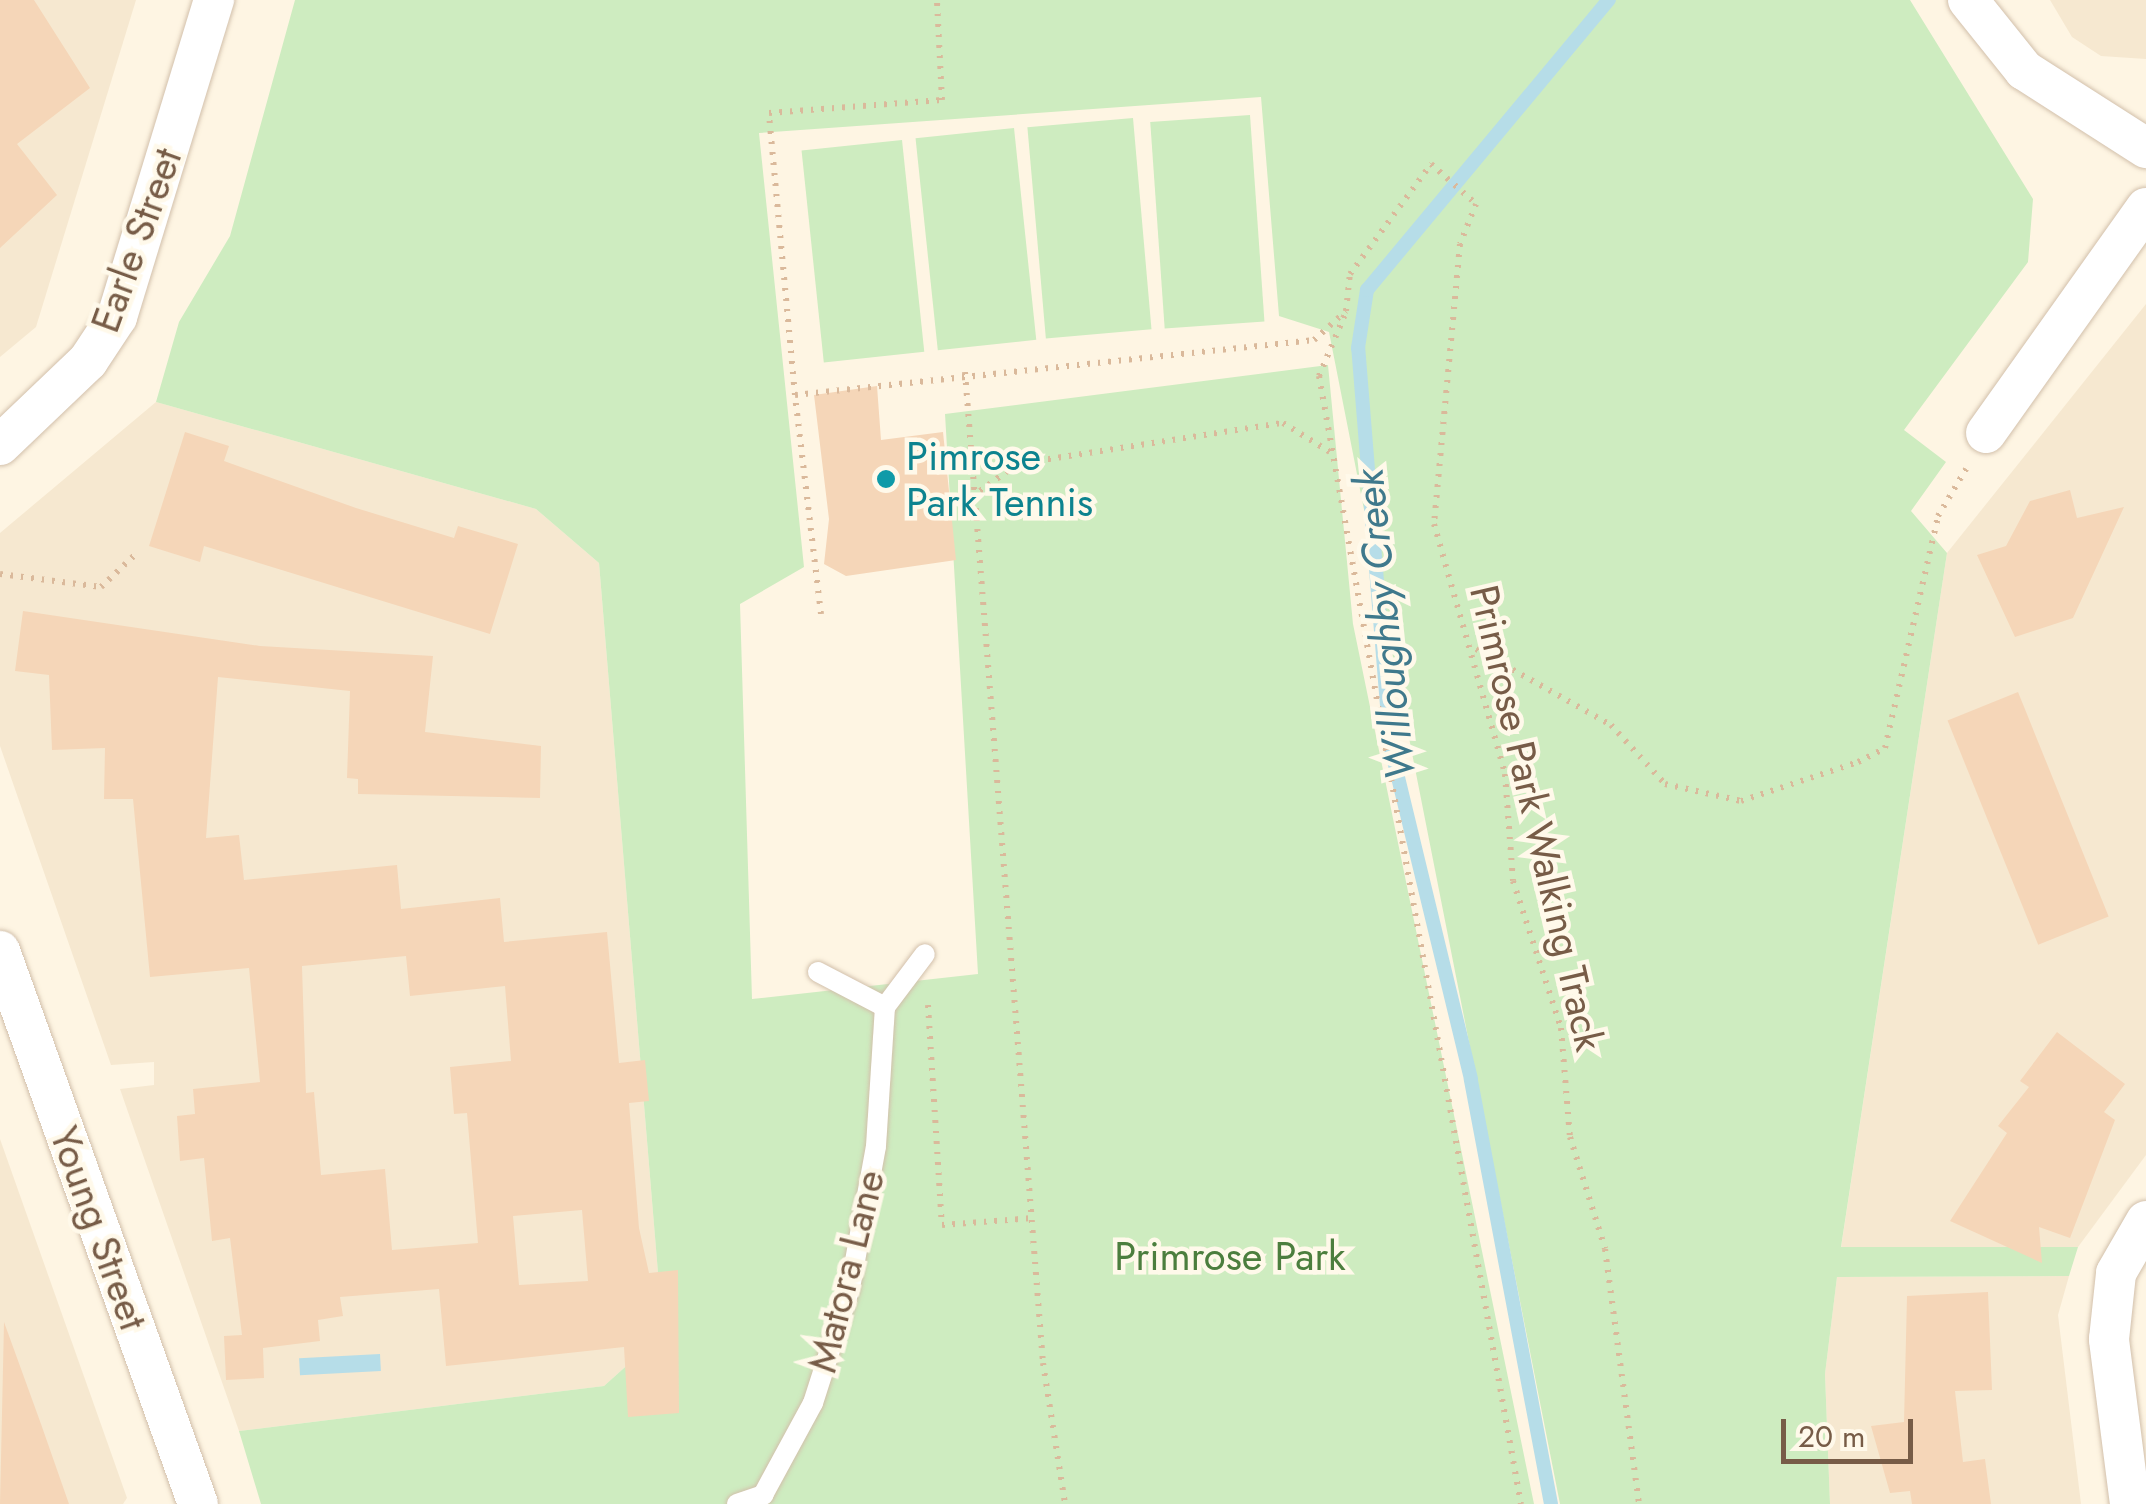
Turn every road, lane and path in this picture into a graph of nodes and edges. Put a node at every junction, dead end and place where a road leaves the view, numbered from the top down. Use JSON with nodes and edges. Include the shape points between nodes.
{"nodes":[{"id":1,"x":214,"y":0,"type":"edge"},
{"id":2,"x":936,"y":0,"type":"edge"},
{"id":3,"x":1968,"y":0,"type":"edge"},
{"id":4,"x":2146,"y":148,"type":"edge"},
{"id":5,"x":2146,"y":208,"type":"edge"},
{"id":6,"x":1346,"y":311,"type":"junction"},
{"id":7,"x":965,"y":372,"type":"junction"},
{"id":8,"x":795,"y":395,"type":"junction"},
{"id":9,"x":1986,"y":433,"type":"joint"},
{"id":10,"x":0,"y":445,"type":"edge"},
{"id":11,"x":1331,"y":453,"type":"junction"},
{"id":12,"x":980,"y":491,"type":"junction"},
{"id":13,"x":139,"y":551,"type":"dead end"},
{"id":14,"x":0,"y":574,"type":"edge"},
{"id":15,"x":820,"y":614,"type":"dead end"},
{"id":16,"x":1476,"y":649,"type":"junction"},
{"id":17,"x":0,"y":951,"type":"edge"},
{"id":18,"x":925,"y":954,"type":"joint"},
{"id":19,"x":818,"y":972,"type":"dead end"},
{"id":20,"x":885,"y":1007,"type":"junction"},
{"id":21,"x":1033,"y":1218,"type":"junction"},
{"id":22,"x":2146,"y":1221,"type":"edge"},
{"id":23,"x":198,"y":1504,"type":"edge"},
{"id":24,"x":737,"y":1504,"type":"edge"},
{"id":25,"x":1065,"y":1504,"type":"edge"},
{"id":26,"x":1521,"y":1504,"type":"edge"},
{"id":27,"x":1639,"y":1504,"type":"edge"},
{"id":28,"x":2130,"y":1504,"type":"edge"}],
"edges":[{"from":1,"to":10,"type":"street","name":"Earle Street","via":[[117,317],[88,361]]},
{"from":2,"to":8,"type":"path","via":[[942,100],[769,113]]},
{"from":3,"to":4,"type":"street","via":[[2024,70]]},
{"from":5,"to":9,"type":"street"},
{"from":6,"to":7,"type":"path","via":[[1314,340]]},
{"from":6,"to":11,"type":"path","via":[[1319,377]]},
{"from":6,"to":16,"type":"path","name":"Primrose Park Walking Track","via":[[1350,274],[1431,164],[1476,204],[1460,244],[1434,524]]},
{"from":7,"to":8,"type":"path"},
{"from":7,"to":12,"type":"path"},
{"from":8,"to":15,"type":"path"},
{"from":9,"to":16,"type":"path","via":[[1938,516],[1886,748],[1858,762],[1741,801],[1665,784],[1611,725]]},
{"from":11,"to":12,"type":"path","via":[[1284,423],[1016,464]]},
{"from":11,"to":26,"type":"path"},
{"from":12,"to":21,"type":"path"},
{"from":13,"to":14,"type":"path","via":[[113,582],[65,586]]},
{"from":16,"to":27,"type":"path","name":"Primrose Park Walking Track","via":[[1505,774],[1513,882],[1561,1028],[1570,1137],[1605,1248]]},
{"from":17,"to":23,"type":"street","name":"Young Street"},
{"from":18,"to":20,"type":"lane"},
{"from":18,"to":21,"type":"path","via":[[942,1225]]},
{"from":19,"to":20,"type":"lane"},
{"from":20,"to":24,"type":"lane","name":"Matora Lane","via":[[876,1146],[850,1288],[813,1403],[764,1495]]},
{"from":21,"to":25,"type":"path"},
{"from":22,"to":28,"type":"street","via":[[2116,1273],[2109,1339]]}]}
